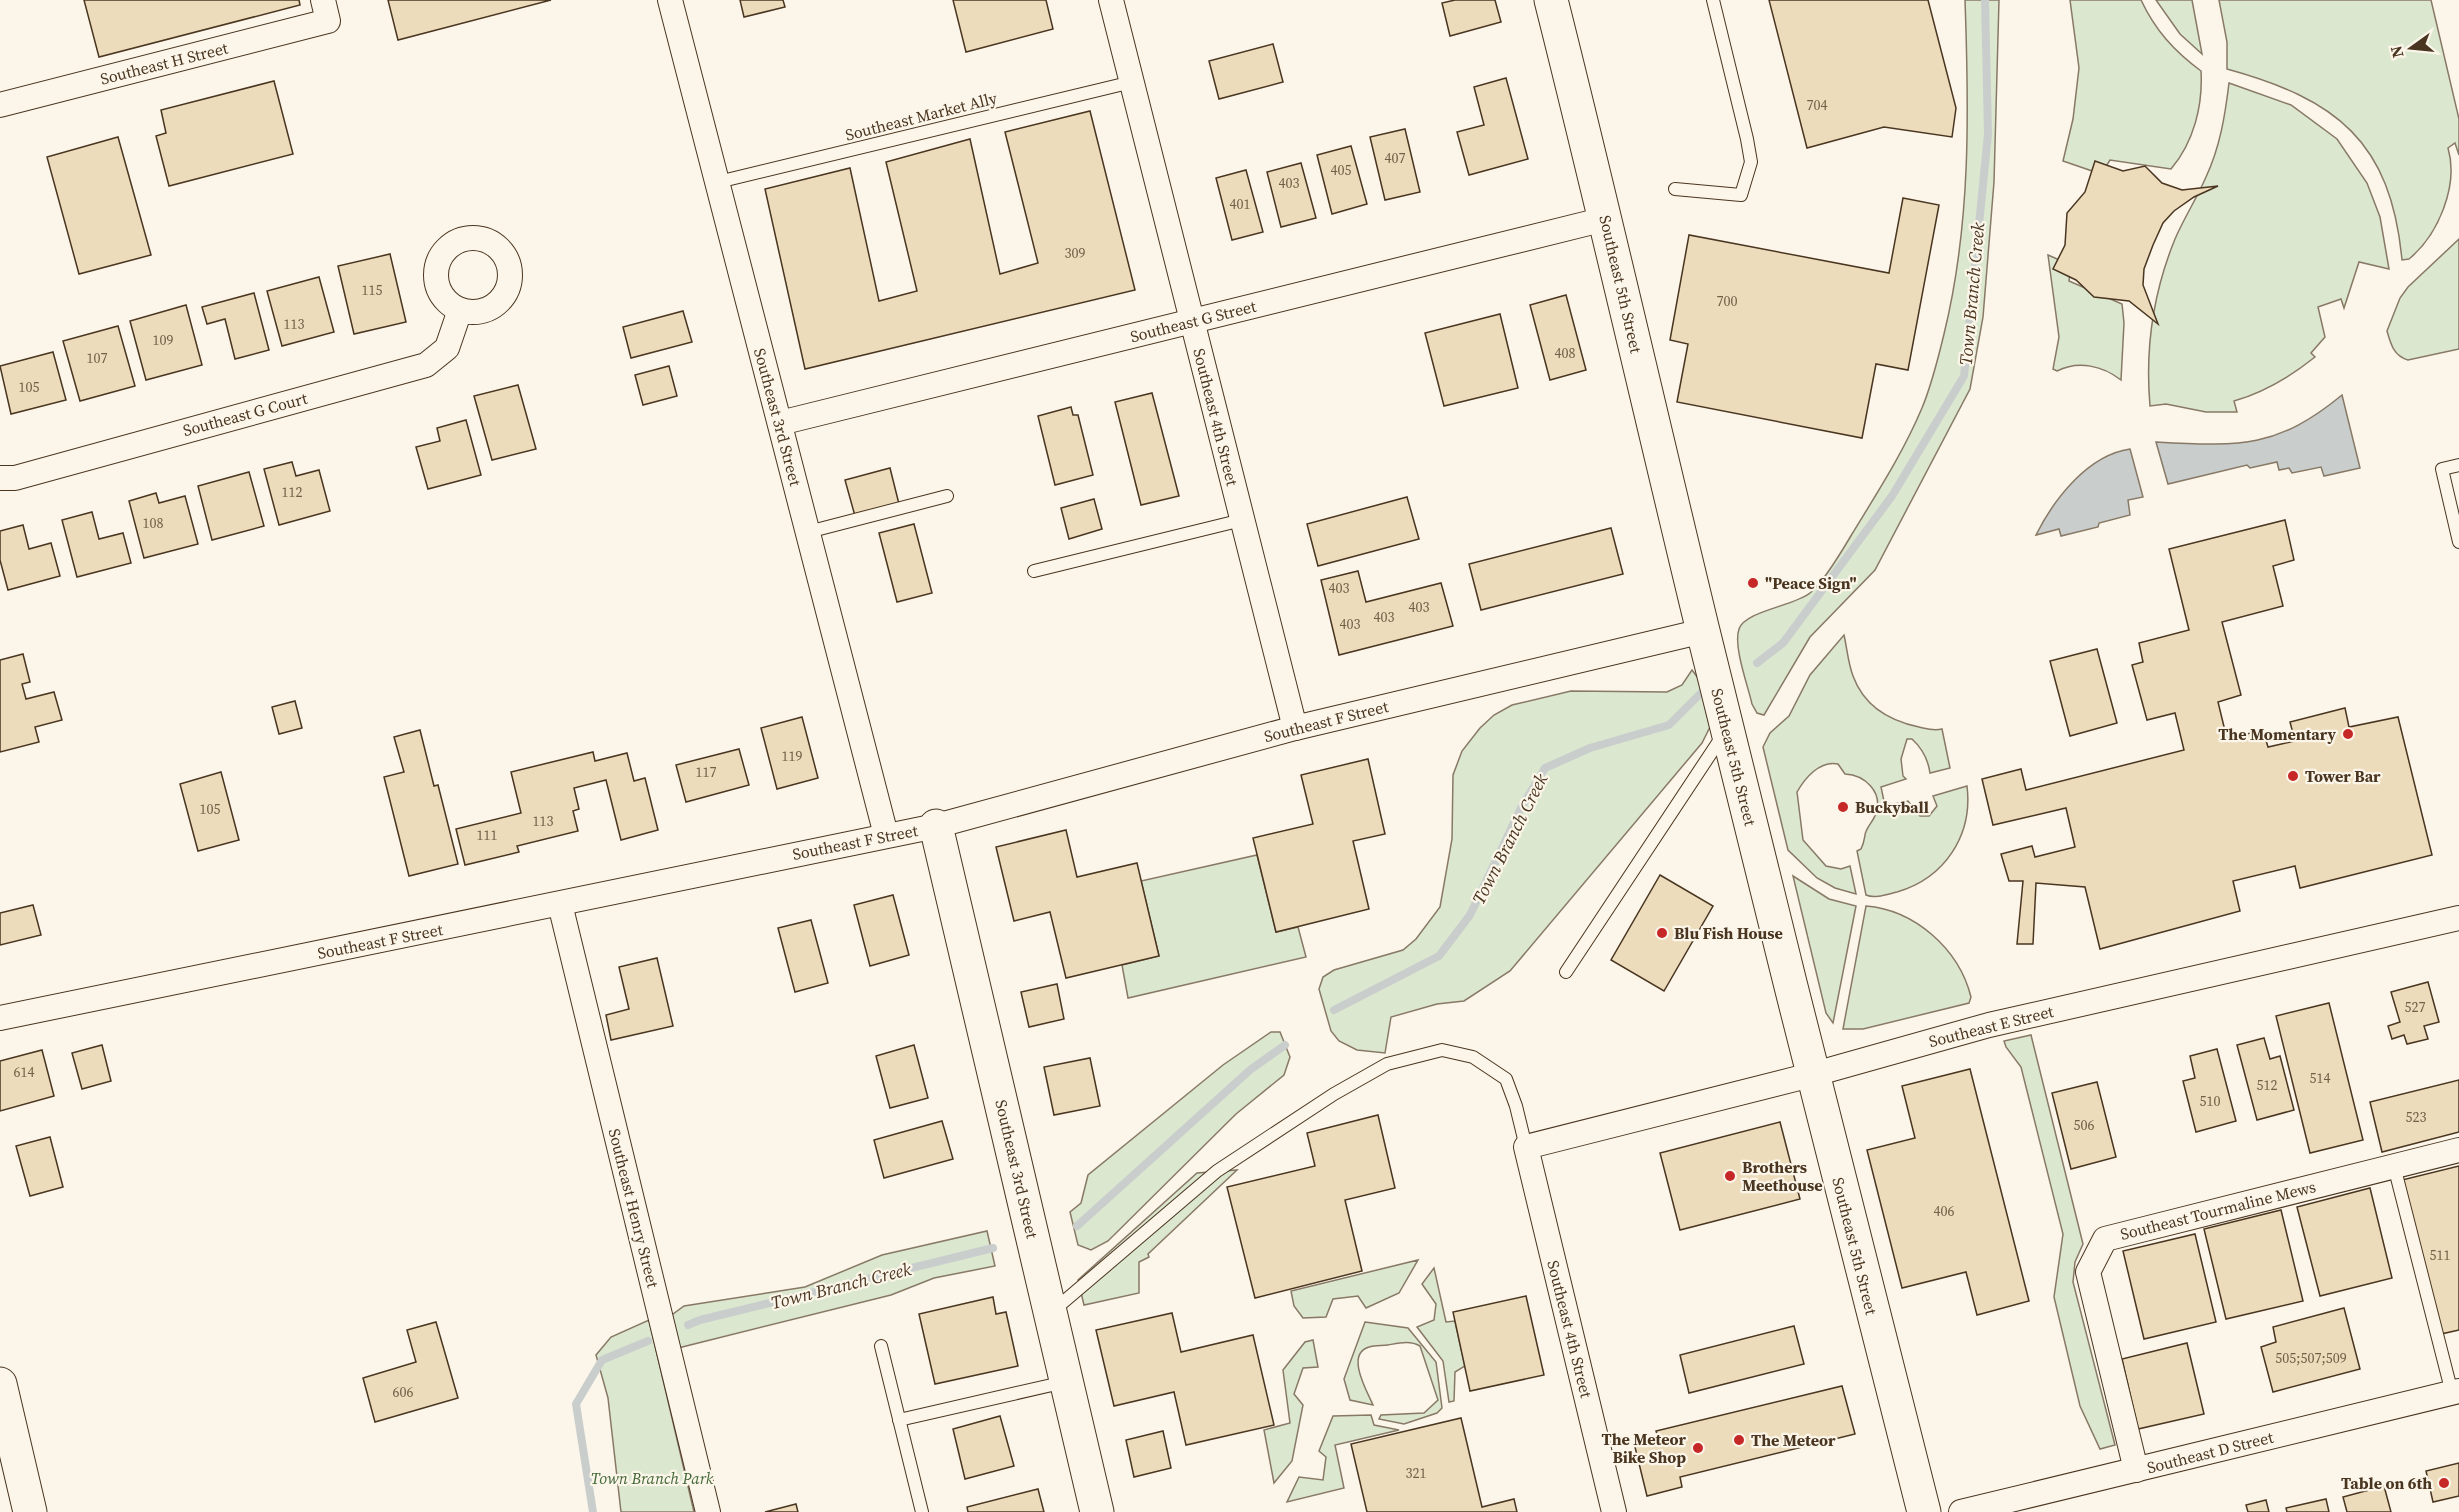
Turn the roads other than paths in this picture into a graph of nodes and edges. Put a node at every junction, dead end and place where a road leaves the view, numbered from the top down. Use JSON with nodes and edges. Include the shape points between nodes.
{"nodes":[{"id":1,"x":670,"y":0,"type":"edge"},
{"id":2,"x":1111,"y":0,"type":"edge"},
{"id":3,"x":1551,"y":0,"type":"edge"},
{"id":4,"x":1713,"y":0,"type":"edge"},
{"id":5,"x":326,"y":11,"type":"edge"},
{"id":6,"x":1131,"y":82,"type":"junction"},
{"id":7,"x":0,"y":105,"type":"edge"},
{"id":8,"x":718,"y":183,"type":"junction"},
{"id":9,"x":1675,"y":189,"type":"dead end"},
{"id":10,"x":1605,"y":219,"type":"junction"},
{"id":11,"x":460,"y":310,"type":"dead end"},
{"id":12,"x":1192,"y":321,"type":"junction"},
{"id":13,"x":780,"y":423,"type":"junction"},
{"id":14,"x":2459,"y":465,"type":"edge"},
{"id":15,"x":0,"y":478,"type":"edge"},
{"id":16,"x":947,"y":496,"type":"dead end"},
{"id":17,"x":1242,"y":520,"type":"junction"},
{"id":18,"x":808,"y":532,"type":"junction"},
{"id":19,"x":2459,"y":542,"type":"edge"},
{"id":20,"x":1034,"y":571,"type":"dead end"},
{"id":21,"x":1703,"y":630,"type":"junction"},
{"id":22,"x":1295,"y":728,"type":"junction"},
{"id":23,"x":1727,"y":729,"type":"junction"},
{"id":24,"x":936,"y":826,"type":"junction"},
{"id":25,"x":886,"y":835,"type":"junction"},
{"id":26,"x":560,"y":904,"type":"junction"},
{"id":27,"x":2459,"y":918,"type":"edge"},
{"id":28,"x":1566,"y":972,"type":"dead end"},
{"id":29,"x":0,"y":1018,"type":"edge"},
{"id":30,"x":1811,"y":1075,"type":"junction"},
{"id":31,"x":1526,"y":1147,"type":"junction"},
{"id":32,"x":2459,"y":1150,"type":"edge"},
{"id":33,"x":2394,"y":1166,"type":"junction"},
{"id":34,"x":1050,"y":1313,"type":"junction"},
{"id":35,"x":881,"y":1346,"type":"dead end"},
{"id":36,"x":1067,"y":1382,"type":"junction"},
{"id":37,"x":0,"y":1384,"type":"edge"},
{"id":38,"x":2455,"y":1392,"type":"edge"},
{"id":39,"x":899,"y":1420,"type":"junction"},
{"id":40,"x":4,"y":1421,"type":"edge"},
{"id":41,"x":2136,"y":1470,"type":"junction"},
{"id":42,"x":30,"y":1512,"type":"edge"},
{"id":43,"x":708,"y":1512,"type":"edge"},
{"id":44,"x":922,"y":1512,"type":"edge"},
{"id":45,"x":1097,"y":1512,"type":"edge"},
{"id":46,"x":1614,"y":1512,"type":"edge"},
{"id":47,"x":1924,"y":1512,"type":"edge"},
{"id":48,"x":1961,"y":1512,"type":"edge"}],
"edges":[{"from":1,"to":8,"type":"street","name":"Southeast 3rd Street"},
{"from":2,"to":6,"type":"street","name":"Southeast 4th Street"},
{"from":3,"to":10,"type":"street","name":"Southeast 5th Street"},
{"from":4,"to":9,"type":"lane","via":[[1751,162],[1741,195]]},
{"from":5,"to":7,"type":"street","name":"Southeast H Street"},
{"from":6,"to":8,"type":"lane","name":"Southeast Market Ally"},
{"from":6,"to":12,"type":"street","name":"Southeast 4th Street"},
{"from":8,"to":13,"type":"street","name":"Southeast 3rd Street"},
{"from":10,"to":12,"type":"street","name":"Southeast G Street"},
{"from":10,"to":21,"type":"street","name":"Southeast 5th Street"},
{"from":11,"to":15,"type":"street","name":"Southeast G Court","via":[[447,348],[426,365],[15,478]]},
{"from":12,"to":13,"type":"street","name":"Southeast G Street"},
{"from":12,"to":17,"type":"street","name":"Southeast 4th Street"},
{"from":13,"to":18,"type":"street","name":"Southeast 3rd Street"},
{"from":14,"to":19,"type":"lane","via":[[2442,469]]},
{"from":16,"to":18,"type":"lane"},
{"from":17,"to":20,"type":"lane"},
{"from":17,"to":22,"type":"street","name":"Southeast 4th Street"},
{"from":18,"to":25,"type":"street","name":"Southeast 3rd Street"},
{"from":21,"to":22,"type":"street","name":"Southeast F Street"},
{"from":21,"to":23,"type":"street","name":"Southeast 5th Street"},
{"from":22,"to":24,"type":"street","name":"Southeast F Street"},
{"from":23,"to":28,"type":"lane"},
{"from":23,"to":30,"type":"street","name":"Southeast 5th Street"},
{"from":24,"to":25,"type":"street","name":"Southeast F Street"},
{"from":24,"to":34,"type":"street","name":"Southeast 3rd Street"},
{"from":25,"to":26,"type":"street","name":"Southeast F Street"},
{"from":26,"to":29,"type":"street","name":"Southeast F Street"},
{"from":26,"to":43,"type":"street","name":"Southeast Henry Street"},
{"from":27,"to":30,"type":"street","name":"Southeast E Street","via":[[2021,1017]]},
{"from":30,"to":31,"type":"street","name":"Southeast E Street"},
{"from":30,"to":47,"type":"street","name":"Southeast 5th Street"},
{"from":31,"to":34,"type":"lane","via":[[1506,1079],[1473,1057],[1442,1050],[1387,1064],[1217,1171]]},
{"from":31,"to":46,"type":"street","name":"Southeast 4th Street"},
{"from":32,"to":33,"type":"street","name":"Southeast Tourmaline Mews"},
{"from":33,"to":38,"type":"lane"},
{"from":33,"to":41,"type":"street","name":"Southeast Tourmaline Mews","via":[[2105,1239],[2088,1272]]},
{"from":34,"to":36,"type":"street","name":"Southeast 3rd Street"},
{"from":35,"to":39,"type":"lane"},
{"from":36,"to":39,"type":"lane"},
{"from":36,"to":45,"type":"street","name":"Southeast 3rd Street"},
{"from":37,"to":40,"type":"street"},
{"from":38,"to":41,"type":"street","name":"Southeast D Street"},
{"from":39,"to":44,"type":"lane"},
{"from":40,"to":42,"type":"street"},
{"from":41,"to":48,"type":"street","name":"Southeast D Street"}]}
